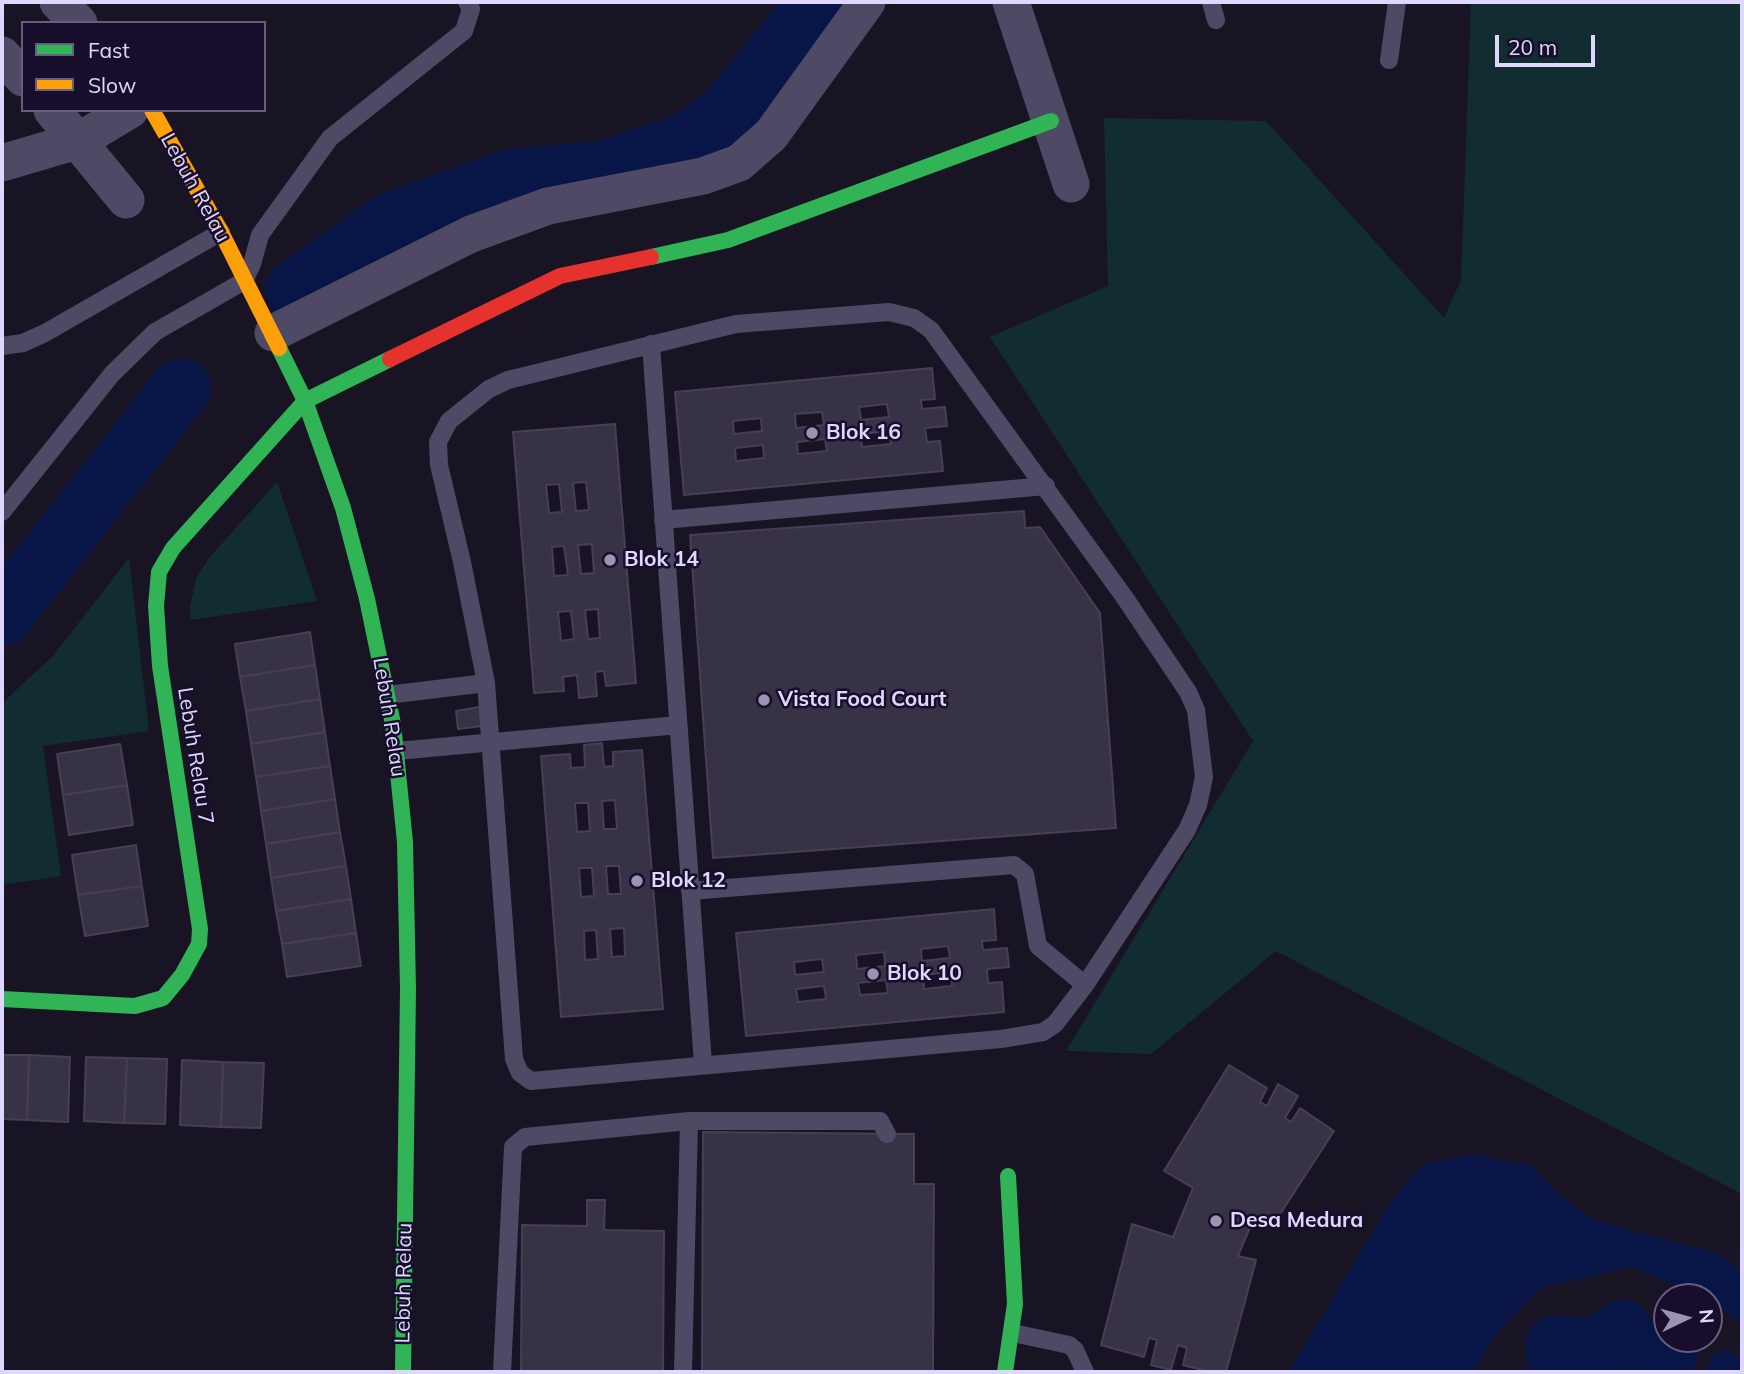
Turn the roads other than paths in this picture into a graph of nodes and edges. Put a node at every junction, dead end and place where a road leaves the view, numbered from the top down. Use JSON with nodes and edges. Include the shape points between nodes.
{"nodes":[{"id":1,"x":58,"y":2,"type":"edge"},
{"id":2,"x":467,"y":2,"type":"edge"},
{"id":3,"x":867,"y":2,"type":"edge"},
{"id":4,"x":1011,"y":2,"type":"edge"},
{"id":5,"x":1211,"y":2,"type":"edge"},
{"id":6,"x":1396,"y":2,"type":"edge"},
{"id":7,"x":1216,"y":20,"type":"dead end"},
{"id":8,"x":77,"y":21,"type":"edge"},
{"id":9,"x":2,"y":55,"type":"edge"},
{"id":10,"x":1389,"y":60,"type":"dead end"},
{"id":11,"x":21,"y":76,"type":"edge"},
{"id":12,"x":54,"y":112,"type":"edge"},
{"id":13,"x":127,"y":112,"type":"edge"},
{"id":14,"x":153,"y":112,"type":"edge"},
{"id":15,"x":1051,"y":121,"type":"junction"},
{"id":16,"x":80,"y":140,"type":"junction"},
{"id":17,"x":2,"y":163,"type":"edge"},
{"id":18,"x":1071,"y":184,"type":"dead end"},
{"id":19,"x":126,"y":200,"type":"dead end"},
{"id":20,"x":221,"y":232,"type":"junction"},
{"id":21,"x":244,"y":281,"type":"junction"},
{"id":22,"x":273,"y":333,"type":"junction"},
{"id":23,"x":650,"y":344,"type":"junction"},
{"id":24,"x":2,"y":346,"type":"edge"},
{"id":25,"x":305,"y":401,"type":"junction"},
{"id":26,"x":1046,"y":486,"type":"junction"},
{"id":27,"x":2,"y":512,"type":"edge"},
{"id":28,"x":663,"y":520,"type":"junction"},
{"id":29,"x":486,"y":683,"type":"junction"},
{"id":30,"x":387,"y":695,"type":"junction"},
{"id":31,"x":678,"y":725,"type":"junction"},
{"id":32,"x":491,"y":742,"type":"junction"},
{"id":33,"x":397,"y":751,"type":"junction"},
{"id":34,"x":690,"y":891,"type":"junction"},
{"id":35,"x":1086,"y":985,"type":"junction"},
{"id":36,"x":2,"y":999,"type":"edge"},
{"id":37,"x":703,"y":1064,"type":"junction"},
{"id":38,"x":689,"y":1121,"type":"junction"},
{"id":39,"x":887,"y":1134,"type":"dead end"},
{"id":40,"x":1007,"y":1176,"type":"dead end"},
{"id":41,"x":1013,"y":1333,"type":"junction"},
{"id":42,"x":403,"y":1372,"type":"edge"},
{"id":43,"x":502,"y":1372,"type":"edge"},
{"id":44,"x":683,"y":1372,"type":"edge"},
{"id":45,"x":1005,"y":1372,"type":"edge"},
{"id":46,"x":1085,"y":1372,"type":"edge"}],
"edges":[{"from":1,"to":8,"type":"street"},
{"from":2,"to":21,"type":"lane","via":[[471,9],[464,31],[330,138],[260,235]]},
{"from":3,"to":22,"type":"street","via":[[771,135],[739,163],[703,176],[548,206],[471,234]]},
{"from":4,"to":15,"type":"street"},
{"from":5,"to":7,"type":"lane"},
{"from":6,"to":10,"type":"lane"},
{"from":9,"to":11,"type":"street"},
{"from":12,"to":16,"type":"street"},
{"from":13,"to":16,"type":"street"},
{"from":14,"to":20,"type":"street","name":"Lebuh Relau"},
{"from":15,"to":18,"type":"street"},
{"from":15,"to":25,"type":"street","via":[[728,240],[560,276]]},
{"from":16,"to":17,"type":"street"},
{"from":16,"to":19,"type":"street"},
{"from":20,"to":21,"type":"street","name":"Lebuh Relau"},
{"from":20,"to":24,"type":"lane","via":[[45,333]]},
{"from":21,"to":22,"type":"street","name":"Lebuh Relau"},
{"from":21,"to":27,"type":"lane","via":[[155,332],[112,374]]},
{"from":22,"to":25,"type":"street","name":"Lebuh Relau"},
{"from":23,"to":26,"type":"lane","via":[[736,324],[889,312],[914,318],[931,330]]},
{"from":23,"to":28,"type":"lane"},
{"from":23,"to":29,"type":"lane","via":[[508,380],[449,421],[438,442],[439,465]]},
{"from":25,"to":30,"type":"street","name":"Lebuh Relau","via":[[343,508]]},
{"from":25,"to":36,"type":"street","name":"Lebuh Relau 7","via":[[173,548],[159,572],[160,666],[199,944],[163,998],[135,1006]]},
{"from":26,"to":28,"type":"lane"},
{"from":26,"to":35,"type":"lane","via":[[1188,692],[1196,710],[1205,778],[1187,830]]},
{"from":28,"to":31,"type":"lane"},
{"from":29,"to":30,"type":"lane"},
{"from":29,"to":32,"type":"lane"},
{"from":30,"to":33,"type":"street","name":"Lebuh Relau"},
{"from":31,"to":32,"type":"lane"},
{"from":31,"to":34,"type":"lane"},
{"from":32,"to":33,"type":"lane"},
{"from":32,"to":37,"type":"lane","via":[[513,1059],[520,1073],[531,1080]]},
{"from":33,"to":42,"type":"street","name":"Lebuh Relau","via":[[405,842],[408,989]]},
{"from":34,"to":35,"type":"lane","via":[[1014,864],[1024,874],[1038,946]]},
{"from":34,"to":37,"type":"lane"},
{"from":35,"to":37,"type":"lane","via":[[1055,1024],[1032,1035]]},
{"from":38,"to":39,"type":"lane","via":[[880,1122]]},
{"from":38,"to":43,"type":"lane","via":[[525,1137],[513,1147]]},
{"from":38,"to":44,"type":"lane"},
{"from":40,"to":41,"type":"street"},
{"from":41,"to":45,"type":"street"},
{"from":41,"to":46,"type":"lane","via":[[1069,1345]]}]}
